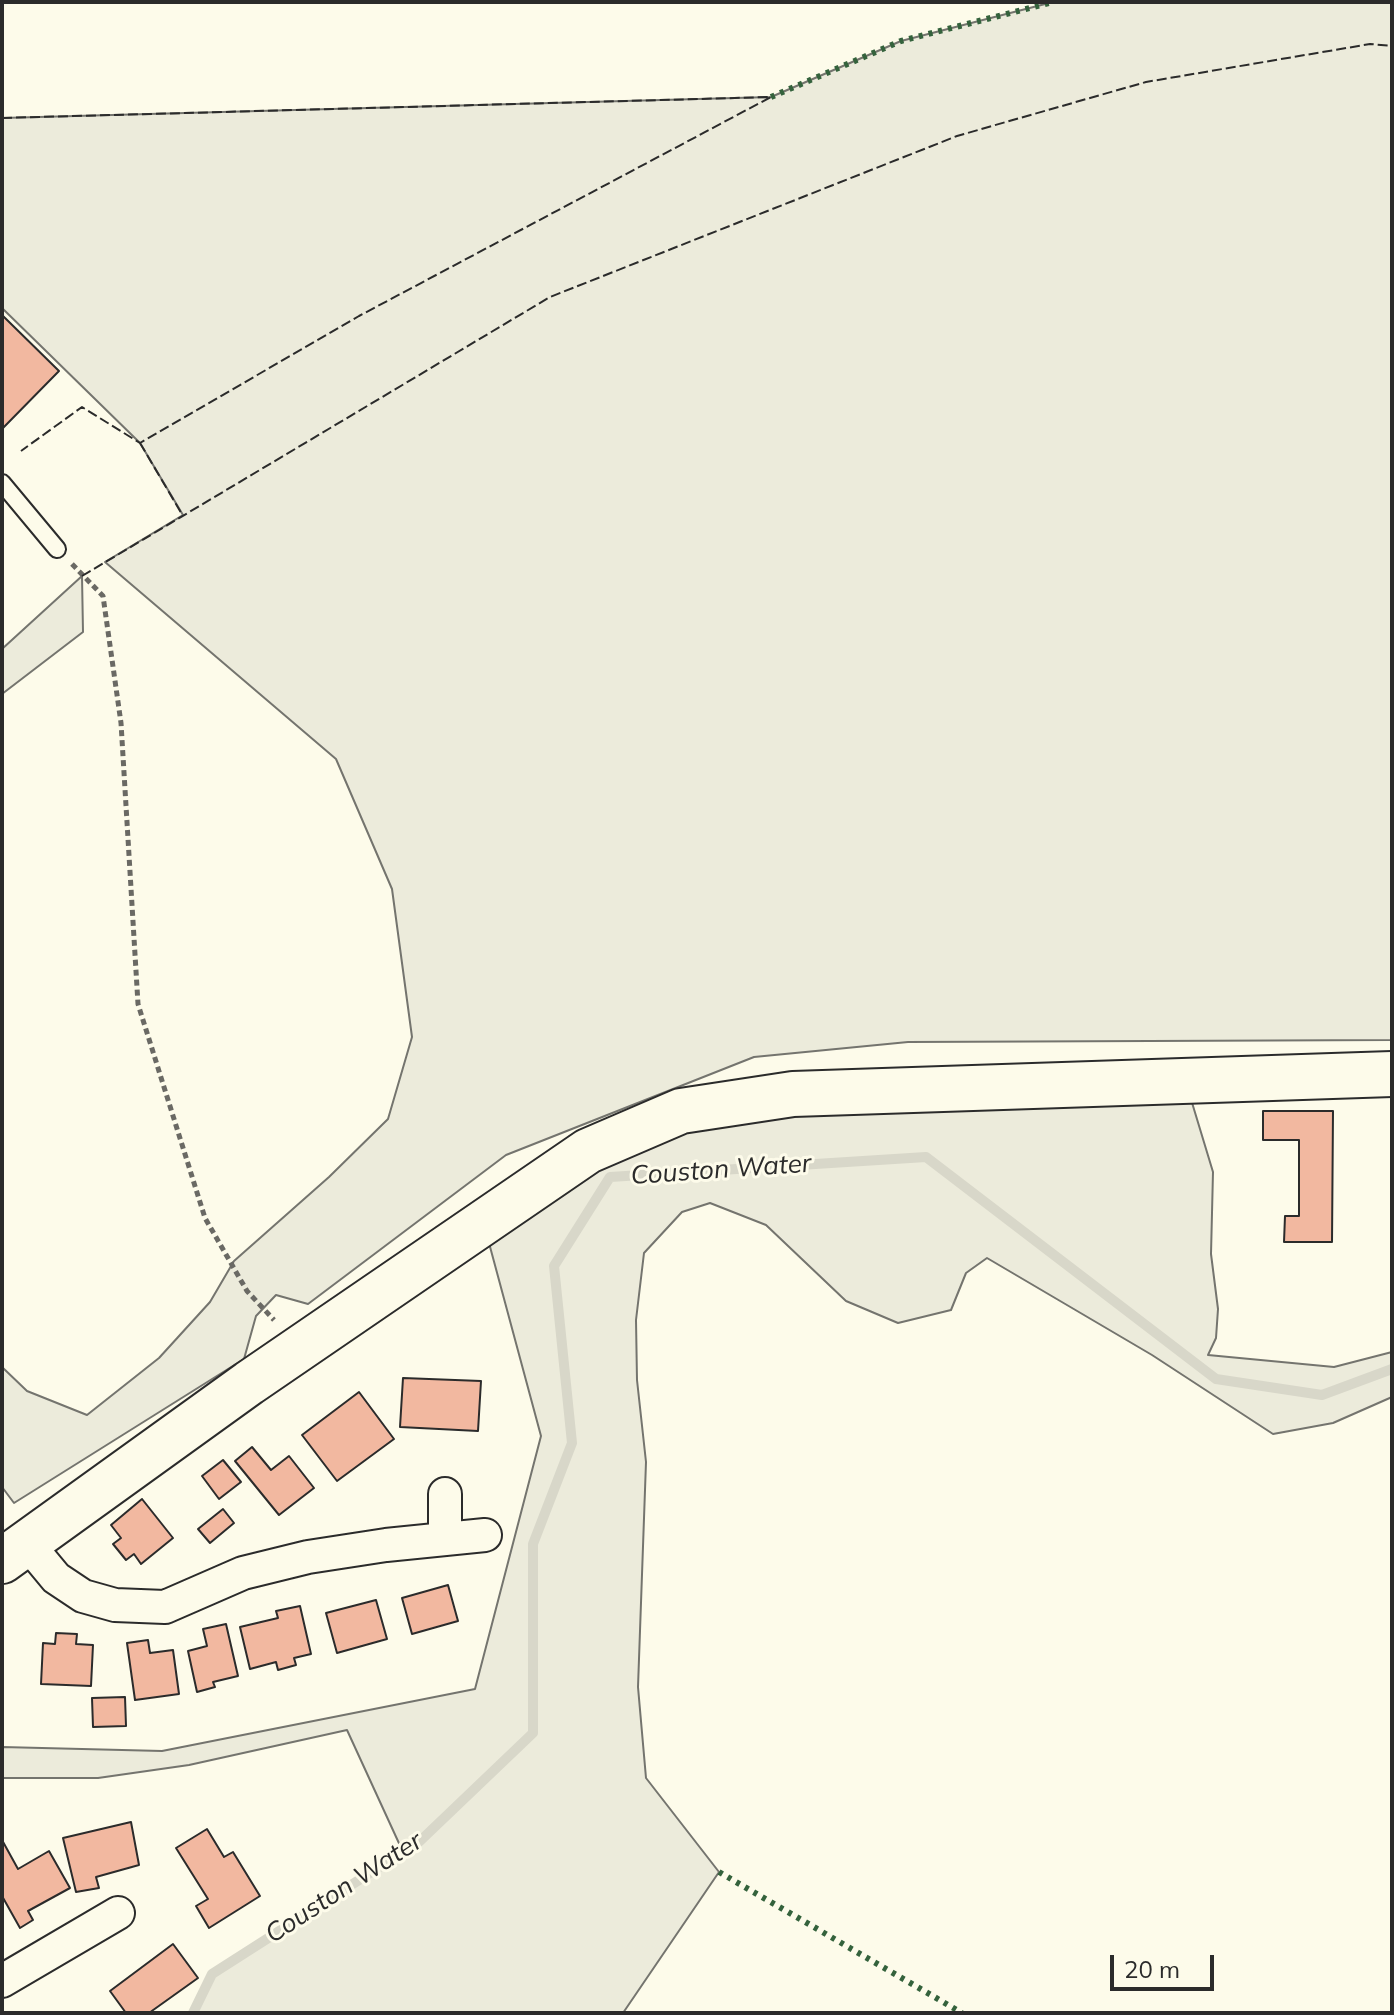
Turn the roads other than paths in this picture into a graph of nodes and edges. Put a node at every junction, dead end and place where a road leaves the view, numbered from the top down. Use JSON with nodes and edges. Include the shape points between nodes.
{"nodes":[{"id":1,"x":2,"y":483,"type":"edge"},
{"id":2,"x":57,"y":549,"type":"road end"},
{"id":3,"x":1392,"y":1074,"type":"edge"},
{"id":4,"x":445,"y":1494,"type":"dead end"},
{"id":5,"x":485,"y":1535,"type":"dead end"},
{"id":6,"x":445,"y":1539,"type":"junction"},
{"id":7,"x":15,"y":1552,"type":"edge"},
{"id":8,"x":118,"y":1913,"type":"dead end"},
{"id":9,"x":2,"y":1981,"type":"edge"}],
"edges":[{"from":1,"to":2,"type":"lane"},
{"from":3,"to":7,"type":"main road","via":[[793,1094],[681,1111],[588,1151]]},
{"from":4,"to":6,"type":"street"},
{"from":5,"to":6,"type":"street"},
{"from":6,"to":7,"type":"street","via":[[282,1563],[243,1573],[165,1607],[115,1605],[83,1596]]},
{"from":8,"to":9,"type":"street"}]}
